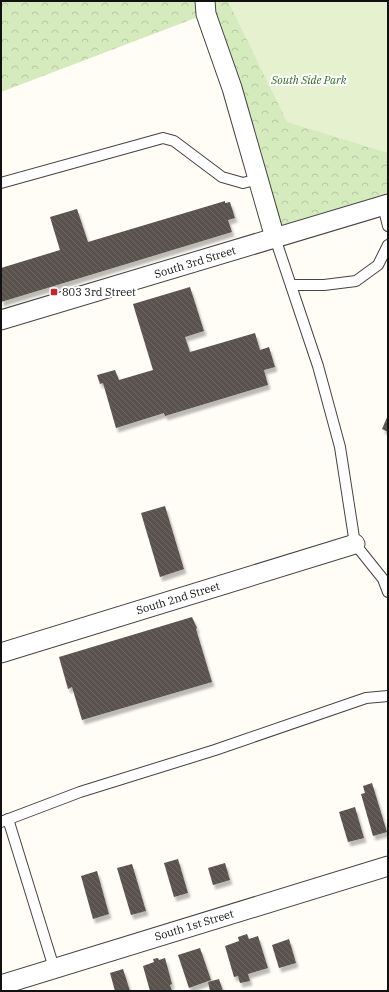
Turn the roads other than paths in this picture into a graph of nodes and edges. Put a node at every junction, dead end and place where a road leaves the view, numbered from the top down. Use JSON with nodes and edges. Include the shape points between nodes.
{"nodes":[{"id":1,"x":205,"y":1,"type":"edge"},
{"id":2,"x":258,"y":179,"type":"junction"},
{"id":3,"x":1,"y":183,"type":"edge"},
{"id":4,"x":385,"y":205,"type":"edge"},
{"id":5,"x":388,"y":226,"type":"edge"},
{"id":6,"x":275,"y":238,"type":"junction"},
{"id":7,"x":388,"y":245,"type":"edge"},
{"id":8,"x":291,"y":285,"type":"junction"},
{"id":9,"x":1,"y":320,"type":"edge"},
{"id":10,"x":355,"y":544,"type":"junction"},
{"id":11,"x":388,"y":592,"type":"edge"},
{"id":12,"x":1,"y":653,"type":"edge"},
{"id":13,"x":388,"y":696,"type":"edge"},
{"id":14,"x":4,"y":821,"type":"edge"},
{"id":15,"x":388,"y":866,"type":"edge"},
{"id":16,"x":54,"y":968,"type":"junction"},
{"id":17,"x":2,"y":982,"type":"edge"}],
"edges":[{"from":1,"to":2,"type":"street","via":[[206,14],[232,88]]},
{"from":2,"to":3,"type":"lane","via":[[243,183],[222,177],[174,141],[163,138]]},
{"from":2,"to":6,"type":"street"},
{"from":4,"to":5,"type":"lane"},
{"from":4,"to":6,"type":"street","name":"South 3rd Street"},
{"from":6,"to":8,"type":"lane"},
{"from":6,"to":9,"type":"street","name":"South 3rd Street"},
{"from":7,"to":8,"type":"lane","via":[[378,265],[356,281],[324,285]]},
{"from":8,"to":10,"type":"lane","via":[[318,366],[340,447]]},
{"from":10,"to":11,"type":"lane","via":[[382,579]]},
{"from":10,"to":12,"type":"street","name":"South 2nd Street"},
{"from":13,"to":14,"type":"lane","via":[[366,698],[215,750],[80,792]]},
{"from":14,"to":16,"type":"lane"},
{"from":15,"to":16,"type":"street","name":"South 1st Street"},
{"from":16,"to":17,"type":"street","name":"South 1st Street"}]}
